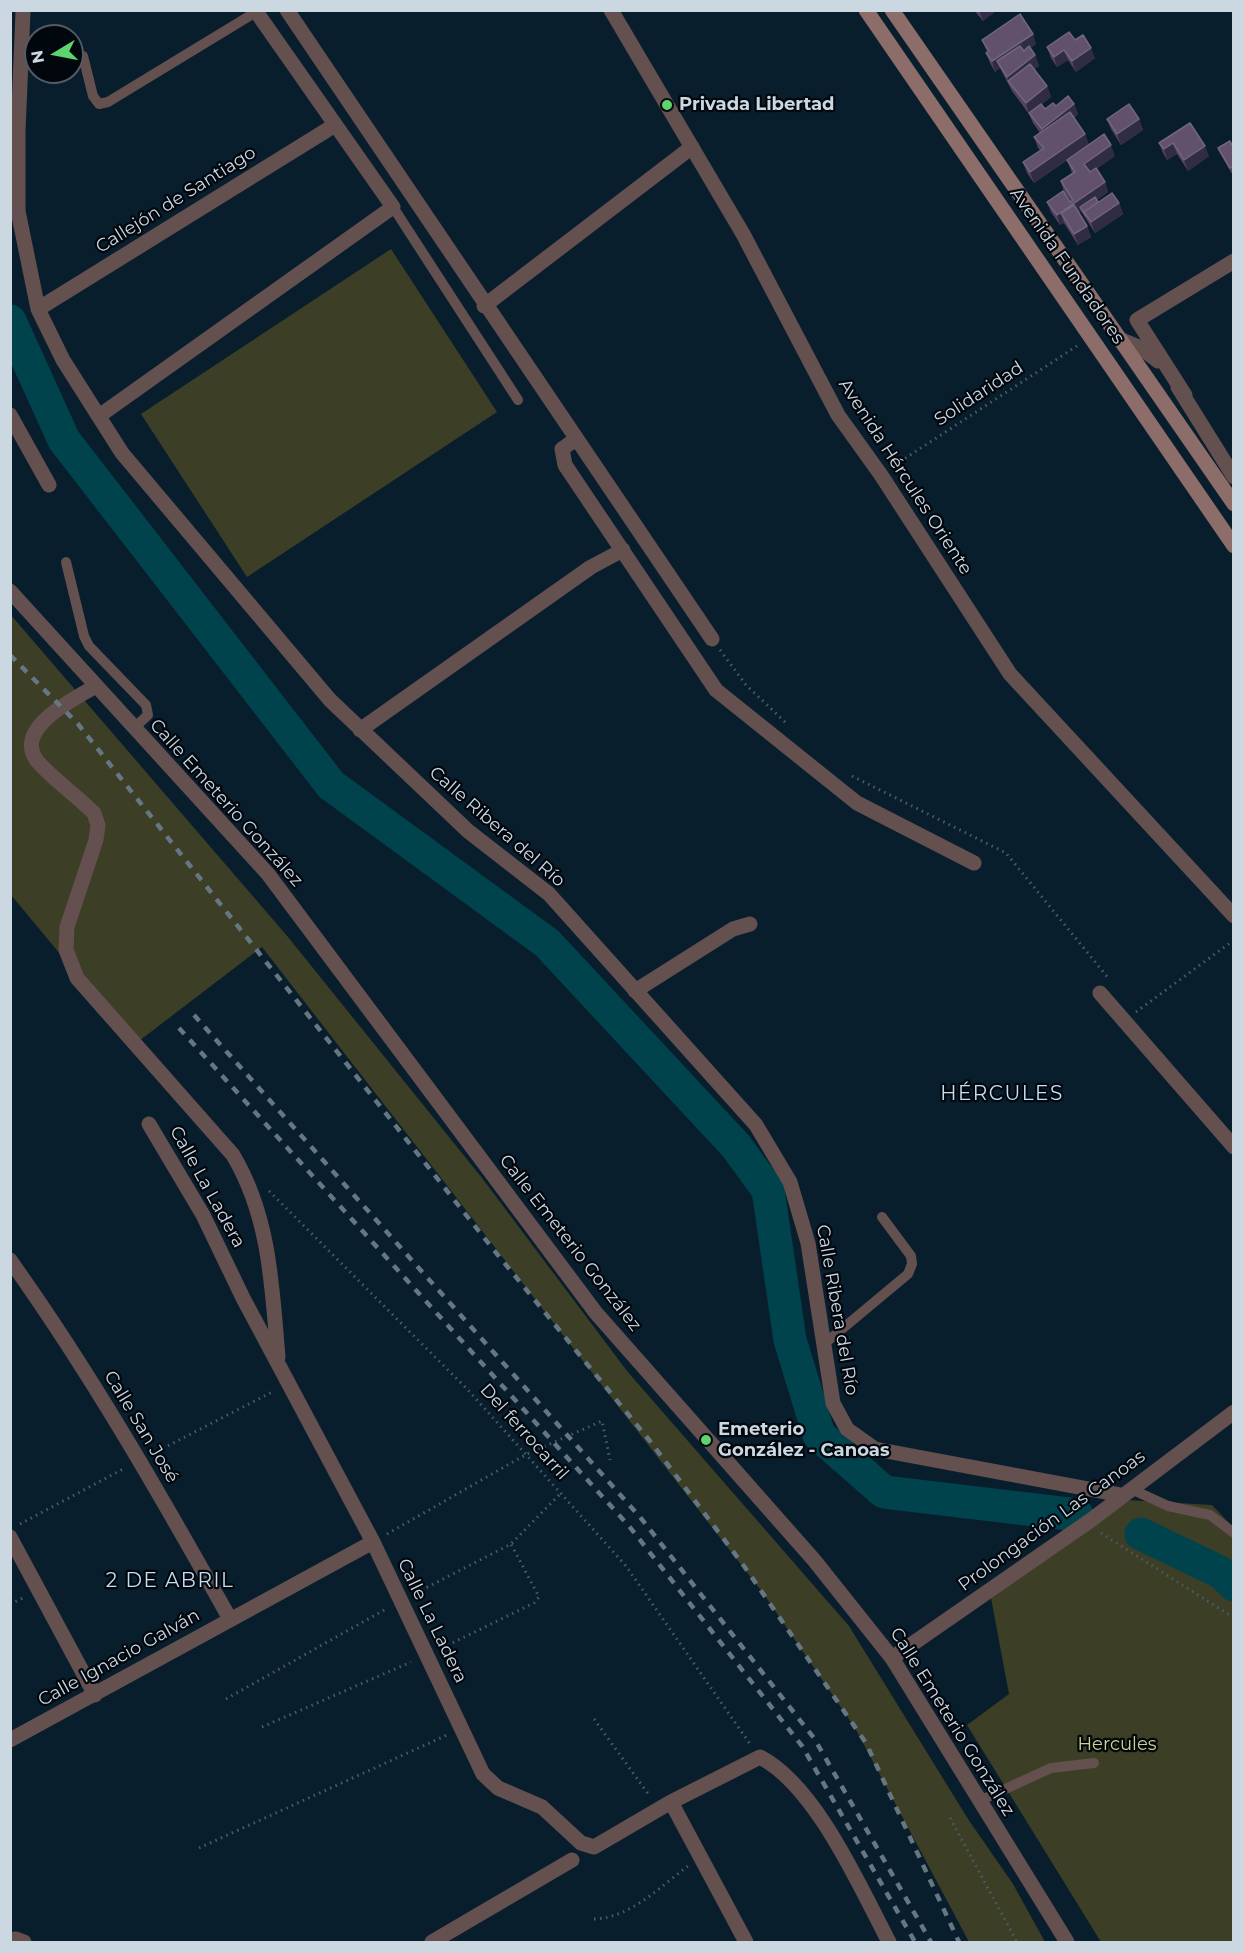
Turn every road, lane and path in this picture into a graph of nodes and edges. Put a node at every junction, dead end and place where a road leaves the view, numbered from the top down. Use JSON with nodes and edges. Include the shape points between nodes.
{"nodes":[{"id":1,"x":287,"y":10,"type":"edge"},
{"id":2,"x":611,"y":10,"type":"edge"},
{"id":3,"x":866,"y":10,"type":"edge"},
{"id":4,"x":892,"y":10,"type":"edge"},
{"id":5,"x":256,"y":11,"type":"edge"},
{"id":6,"x":23,"y":12,"type":"edge"},
{"id":7,"x":84,"y":60,"type":"edge"},
{"id":8,"x":335,"y":125,"type":"junction"},
{"id":9,"x":692,"y":147,"type":"junction"},
{"id":10,"x":393,"y":207,"type":"junction"},
{"id":11,"x":1233,"y":261,"type":"edge"},
{"id":12,"x":484,"y":306,"type":"junction"},
{"id":13,"x":38,"y":309,"type":"junction"},
{"id":14,"x":1091,"y":336,"type":"junction"},
{"id":15,"x":1119,"y":339,"type":"junction"},
{"id":16,"x":1185,"y":395,"type":"junction"},
{"id":17,"x":518,"y":400,"type":"dead end"},
{"id":18,"x":10,"y":415,"type":"edge"},
{"id":19,"x":99,"y":416,"type":"junction"},
{"id":20,"x":576,"y":439,"type":"junction"},
{"id":21,"x":881,"y":475,"type":"junction"},
{"id":22,"x":1233,"y":477,"type":"edge"},
{"id":23,"x":49,"y":485,"type":"dead end"},
{"id":24,"x":1233,"y":504,"type":"edge"},
{"id":25,"x":1233,"y":546,"type":"edge"},
{"id":26,"x":623,"y":550,"type":"junction"},
{"id":27,"x":66,"y":562,"type":"dead end"},
{"id":28,"x":10,"y":591,"type":"edge"},
{"id":29,"x":712,"y":639,"type":"dead end"},
{"id":30,"x":96,"y":686,"type":"junction"},
{"id":31,"x":134,"y":728,"type":"junction"},
{"id":32,"x":360,"y":729,"type":"junction"},
{"id":33,"x":974,"y":863,"type":"dead end"},
{"id":34,"x":1233,"y":916,"type":"edge"},
{"id":35,"x":750,"y":924,"type":"dead end"},
{"id":36,"x":1233,"y":940,"type":"edge"},
{"id":37,"x":635,"y":991,"type":"junction"},
{"id":38,"x":1100,"y":993,"type":"dead end"},
{"id":39,"x":1136,"y":1013,"type":"dead end"},
{"id":40,"x":149,"y":1124,"type":"dead end"},
{"id":41,"x":1233,"y":1148,"type":"edge"},
{"id":42,"x":266,"y":1189,"type":"dead end"},
{"id":43,"x":882,"y":1216,"type":"dead end"},
{"id":44,"x":10,"y":1260,"type":"edge"},
{"id":45,"x":824,"y":1344,"type":"junction"},
{"id":46,"x":279,"y":1366,"type":"junction"},
{"id":47,"x":1233,"y":1412,"type":"edge"},
{"id":48,"x":527,"y":1454,"type":"junction"},
{"id":49,"x":610,"y":1460,"type":"dead end"},
{"id":50,"x":1126,"y":1492,"type":"junction"},
{"id":51,"x":1085,"y":1524,"type":"junction"},
{"id":52,"x":1233,"y":1533,"type":"edge"},
{"id":53,"x":10,"y":1537,"type":"edge"},
{"id":54,"x":373,"y":1542,"type":"junction"},
{"id":55,"x":511,"y":1544,"type":"dead end"},
{"id":56,"x":230,"y":1618,"type":"junction"},
{"id":57,"x":1233,"y":1618,"type":"edge"},
{"id":58,"x":426,"y":1656,"type":"junction"},
{"id":59,"x":892,"y":1658,"type":"junction"},
{"id":60,"x":95,"y":1695,"type":"junction"},
{"id":61,"x":594,"y":1719,"type":"dead end"},
{"id":62,"x":262,"y":1727,"type":"dead end"},
{"id":63,"x":462,"y":1728,"type":"junction"},
{"id":64,"x":10,"y":1740,"type":"edge"},
{"id":65,"x":760,"y":1757,"type":"junction"},
{"id":66,"x":1094,"y":1763,"type":"dead end"},
{"id":67,"x":979,"y":1801,"type":"junction"},
{"id":68,"x":665,"y":1806,"type":"junction"},
{"id":69,"x":950,"y":1818,"type":"dead end"},
{"id":70,"x":199,"y":1848,"type":"dead end"},
{"id":71,"x":701,"y":1856,"type":"junction"},
{"id":72,"x":572,"y":1860,"type":"dead end"},
{"id":73,"x":594,"y":1919,"type":"dead end"},
{"id":74,"x":432,"y":1942,"type":"edge"},
{"id":75,"x":746,"y":1942,"type":"edge"},
{"id":76,"x":889,"y":1942,"type":"edge"},
{"id":77,"x":1017,"y":1942,"type":"edge"},
{"id":78,"x":1067,"y":1942,"type":"edge"}],
"edges":[{"from":1,"to":12,"type":"street"},
{"from":2,"to":9,"type":"street","name":"Avenida Hércules Oriente"},
{"from":3,"to":14,"type":"main road","name":"Avenida Fundadores"},
{"from":4,"to":15,"type":"main road","name":"Avenida Fundadores"},
{"from":5,"to":7,"type":"lane","via":[[108,102],[99,104],[93,96]]},
{"from":5,"to":8,"type":"street"},
{"from":6,"to":13,"type":"street","name":"Calle Ribera del Río","via":[[18,211]]},
{"from":8,"to":10,"type":"street"},
{"from":8,"to":13,"type":"street","name":"Callejón de Santiago"},
{"from":9,"to":12,"type":"street"},
{"from":9,"to":21,"type":"street","name":"Avenida Hércules Oriente","via":[[743,234],[838,416]]},
{"from":10,"to":17,"type":"lane"},
{"from":10,"to":19,"type":"street"},
{"from":11,"to":16,"type":"street","via":[[1137,321]]},
{"from":12,"to":20,"type":"street"},
{"from":13,"to":19,"type":"street","name":"Calle Ribera del Río","via":[[63,360]]},
{"from":14,"to":21,"type":"path","name":"Solidaridad"},
{"from":14,"to":25,"type":"main road","name":"Avenida Fundadores"},
{"from":15,"to":16,"type":"street","via":[[1154,357]]},
{"from":15,"to":24,"type":"main road","name":"Avenida Fundadores"},
{"from":16,"to":22,"type":"street"},
{"from":18,"to":23,"type":"street"},
{"from":19,"to":32,"type":"street","name":"Calle Ribera del Río","via":[[122,453],[157,495],[330,700]]},
{"from":20,"to":26,"type":"street","via":[[562,449],[565,465]]},
{"from":20,"to":29,"type":"street"},
{"from":21,"to":34,"type":"street","name":"Avenida Hércules Oriente","via":[[1010,674]]},
{"from":26,"to":32,"type":"street","via":[[591,567]]},
{"from":26,"to":33,"type":"street","via":[[716,690],[857,803]]},
{"from":27,"to":31,"type":"lane","via":[[89,646],[148,710],[145,719]]},
{"from":28,"to":30,"type":"street","name":"Calle Emeterio González"},
{"from":30,"to":31,"type":"street","name":"Calle Emeterio González"},
{"from":30,"to":46,"type":"street","name":"Calle La Ladera","via":[[61,706],[37,726],[32,744],[37,760],[94,813],[98,825],[67,927],[66,950],[77,978],[233,1155],[246,1178],[268,1247]]},
{"from":31,"to":59,"type":"street","name":"Calle Emeterio González","via":[[267,874],[596,1313],[814,1560]]},
{"from":32,"to":37,"type":"street","name":"Calle Ribera del Río","via":[[468,831],[549,894]]},
{"from":35,"to":37,"type":"street","via":[[733,929]]},
{"from":36,"to":39,"type":"path"},
{"from":37,"to":45,"type":"street","name":"Calle Ribera del Río","via":[[756,1125],[790,1182],[808,1243]]},
{"from":38,"to":41,"type":"street"},
{"from":40,"to":46,"type":"street","name":"Calle La Ladera","via":[[203,1215]]},
{"from":42,"to":48,"type":"path","name":"Del ferrocarril"},
{"from":43,"to":45,"type":"lane","via":[[911,1256],[908,1274]]},
{"from":44,"to":56,"type":"street","name":"Calle San José","via":[[141,1460]]},
{"from":45,"to":50,"type":"street","name":"Calle Ribera del Río","via":[[832,1403],[847,1429],[875,1449]]},
{"from":46,"to":54,"type":"street","name":"Calle La Ladera"},
{"from":47,"to":50,"type":"street","name":"Prolongación Las Canoas"},
{"from":48,"to":49,"type":"path","via":[[602,1421]]},
{"from":48,"to":54,"type":"path"},
{"from":48,"to":65,"type":"path","name":"Del ferrocarril","via":[[626,1566]]},
{"from":50,"to":51,"type":"street","name":"Prolongación Las Canoas"},
{"from":50,"to":52,"type":"lane","via":[[1210,1515]]},
{"from":51,"to":57,"type":"path"},
{"from":51,"to":59,"type":"street","name":"Prolongación Las Canoas"},
{"from":53,"to":60,"type":"street"},
{"from":54,"to":56,"type":"street","name":"Calle Ignacio Galván"},
{"from":54,"to":58,"type":"street","name":"Calle La Ladera"},
{"from":55,"to":58,"type":"path","via":[[539,1597],[534,1603]]},
{"from":56,"to":60,"type":"street","name":"Calle Ignacio Galván"},
{"from":58,"to":62,"type":"path"},
{"from":58,"to":63,"type":"street","name":"Calle La Ladera"},
{"from":59,"to":67,"type":"street","name":"Calle Emeterio González"},
{"from":60,"to":64,"type":"street","name":"Calle Ignacio Galván"},
{"from":61,"to":68,"type":"path"},
{"from":63,"to":68,"type":"street","name":"Calle La Ladera","via":[[488,1781],[542,1807],[580,1843],[594,1847]]},
{"from":63,"to":70,"type":"path"},
{"from":65,"to":68,"type":"street"},
{"from":65,"to":76,"type":"street","via":[[796,1786],[836,1842]]},
{"from":66,"to":67,"type":"lane","via":[[1051,1768]]},
{"from":67,"to":78,"type":"street","name":"Calle Emeterio González"},
{"from":68,"to":71,"type":"street"},
{"from":69,"to":77,"type":"path"},
{"from":71,"to":73,"type":"path","via":[[627,1911]]},
{"from":71,"to":75,"type":"street"},
{"from":72,"to":74,"type":"street"}]}
